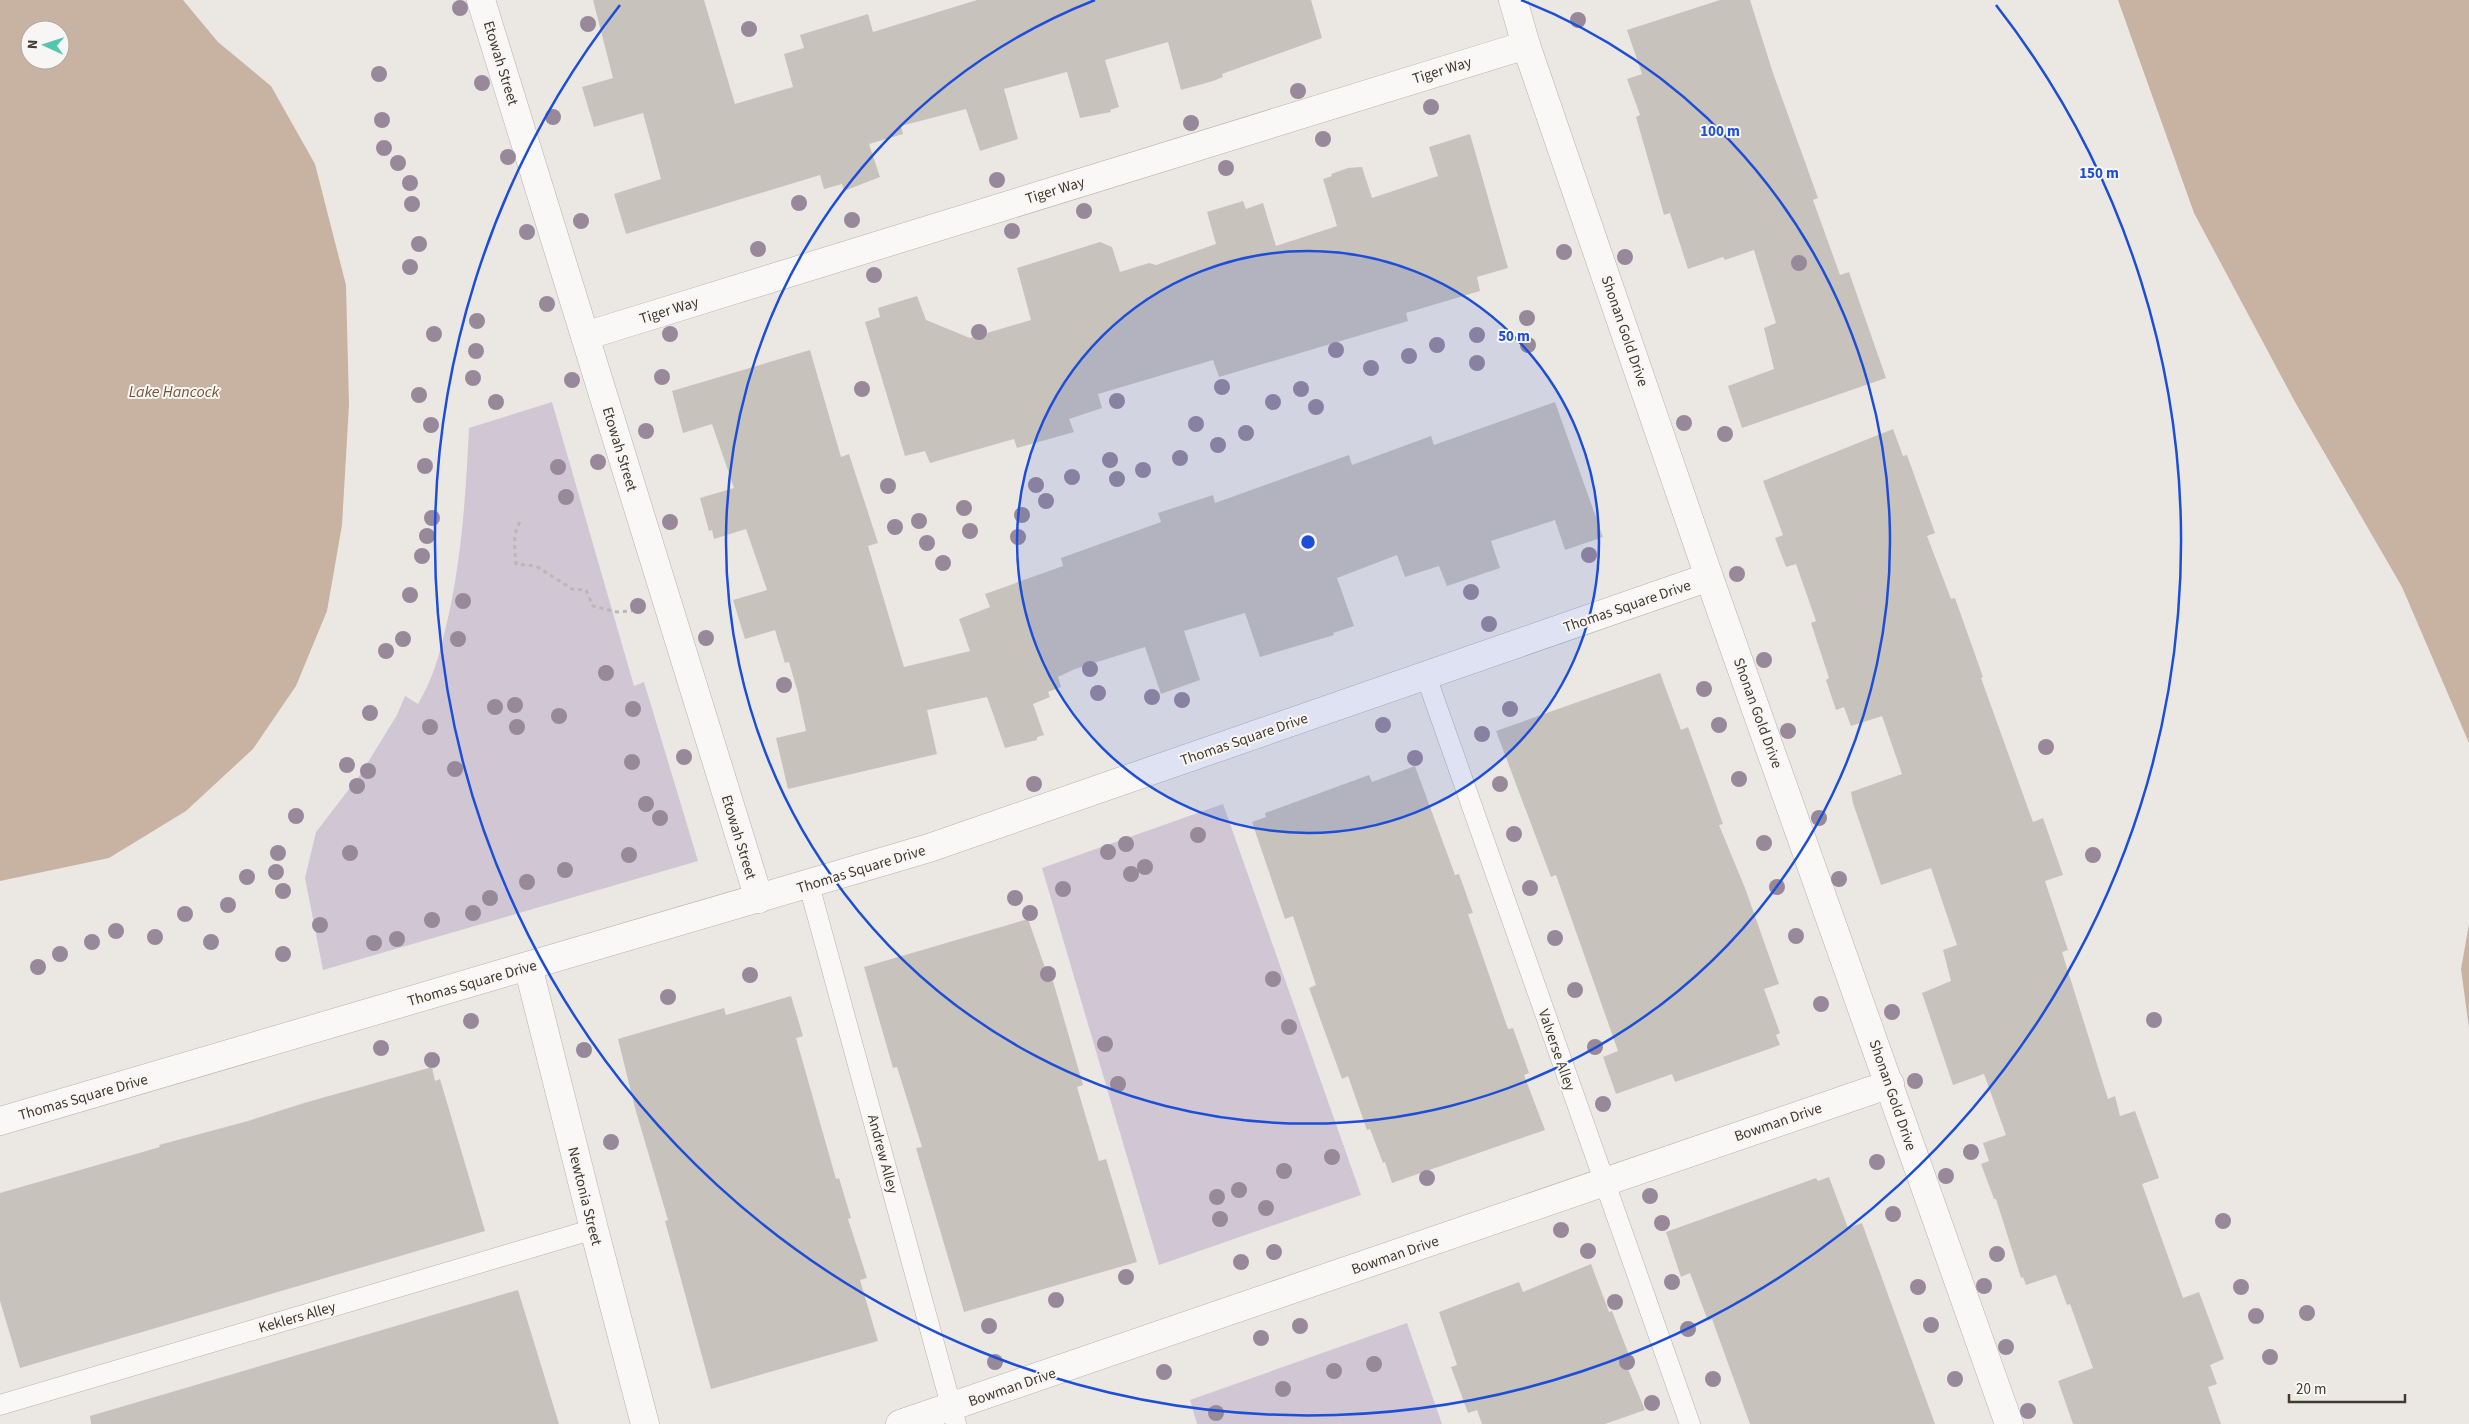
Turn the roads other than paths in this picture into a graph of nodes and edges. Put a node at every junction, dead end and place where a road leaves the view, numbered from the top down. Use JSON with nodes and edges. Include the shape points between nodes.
{"nodes":[{"id":1,"x":481,"y":0,"type":"edge"},
{"id":2,"x":1513,"y":0,"type":"edge"},
{"id":3,"x":1526,"y":45,"type":"junction"},
{"id":4,"x":585,"y":336,"type":"junction"},
{"id":5,"x":1708,"y":577,"type":"junction"},
{"id":6,"x":1426,"y":676,"type":"junction"},
{"id":7,"x":809,"y":885,"type":"junction"},
{"id":8,"x":759,"y":899,"type":"junction"},
{"id":9,"x":528,"y":966,"type":"junction"},
{"id":10,"x":1890,"y":1084,"type":"junction"},
{"id":11,"x":0,"y":1121,"type":"edge"},
{"id":12,"x":1603,"y":1182,"type":"junction"},
{"id":13,"x":594,"y":1229,"type":"junction"},
{"id":14,"x":0,"y":1405,"type":"edge"},
{"id":15,"x":954,"y":1416,"type":"edge"},
{"id":16,"x":645,"y":1424,"type":"edge"},
{"id":17,"x":900,"y":1424,"type":"edge"},
{"id":18,"x":1690,"y":1424,"type":"edge"},
{"id":19,"x":2009,"y":1424,"type":"edge"}],
"edges":[{"from":1,"to":4,"type":"street","name":"Etowah Street"},
{"from":2,"to":3,"type":"street","name":"Shonan Gold Drive"},
{"from":3,"to":4,"type":"street","name":"Tiger Way"},
{"from":3,"to":5,"type":"street","name":"Shonan Gold Drive"},
{"from":4,"to":8,"type":"street","name":"Etowah Street"},
{"from":5,"to":6,"type":"street","name":"Thomas Square Drive"},
{"from":5,"to":10,"type":"street","name":"Shonan Gold Drive"},
{"from":6,"to":7,"type":"street","name":"Thomas Square Drive","via":[[929,848]]},
{"from":6,"to":12,"type":"lane","name":"Valverse Alley"},
{"from":7,"to":8,"type":"street","name":"Thomas Square Drive"},
{"from":7,"to":15,"type":"lane","name":"Andrew Alley"},
{"from":8,"to":9,"type":"street","name":"Thomas Square Drive"},
{"from":9,"to":11,"type":"street","name":"Thomas Square Drive"},
{"from":9,"to":13,"type":"street","name":"Newtonia Street"},
{"from":10,"to":12,"type":"street","name":"Bowman Drive"},
{"from":10,"to":19,"type":"street","name":"Shonan Gold Drive"},
{"from":12,"to":15,"type":"street","name":"Bowman Drive"},
{"from":12,"to":18,"type":"lane","name":"Valverse Alley"},
{"from":13,"to":14,"type":"lane","name":"Keklers Alley"},
{"from":13,"to":16,"type":"street","name":"Newtonia Street"},
{"from":15,"to":17,"type":"street","name":"Bowman Drive"}]}
